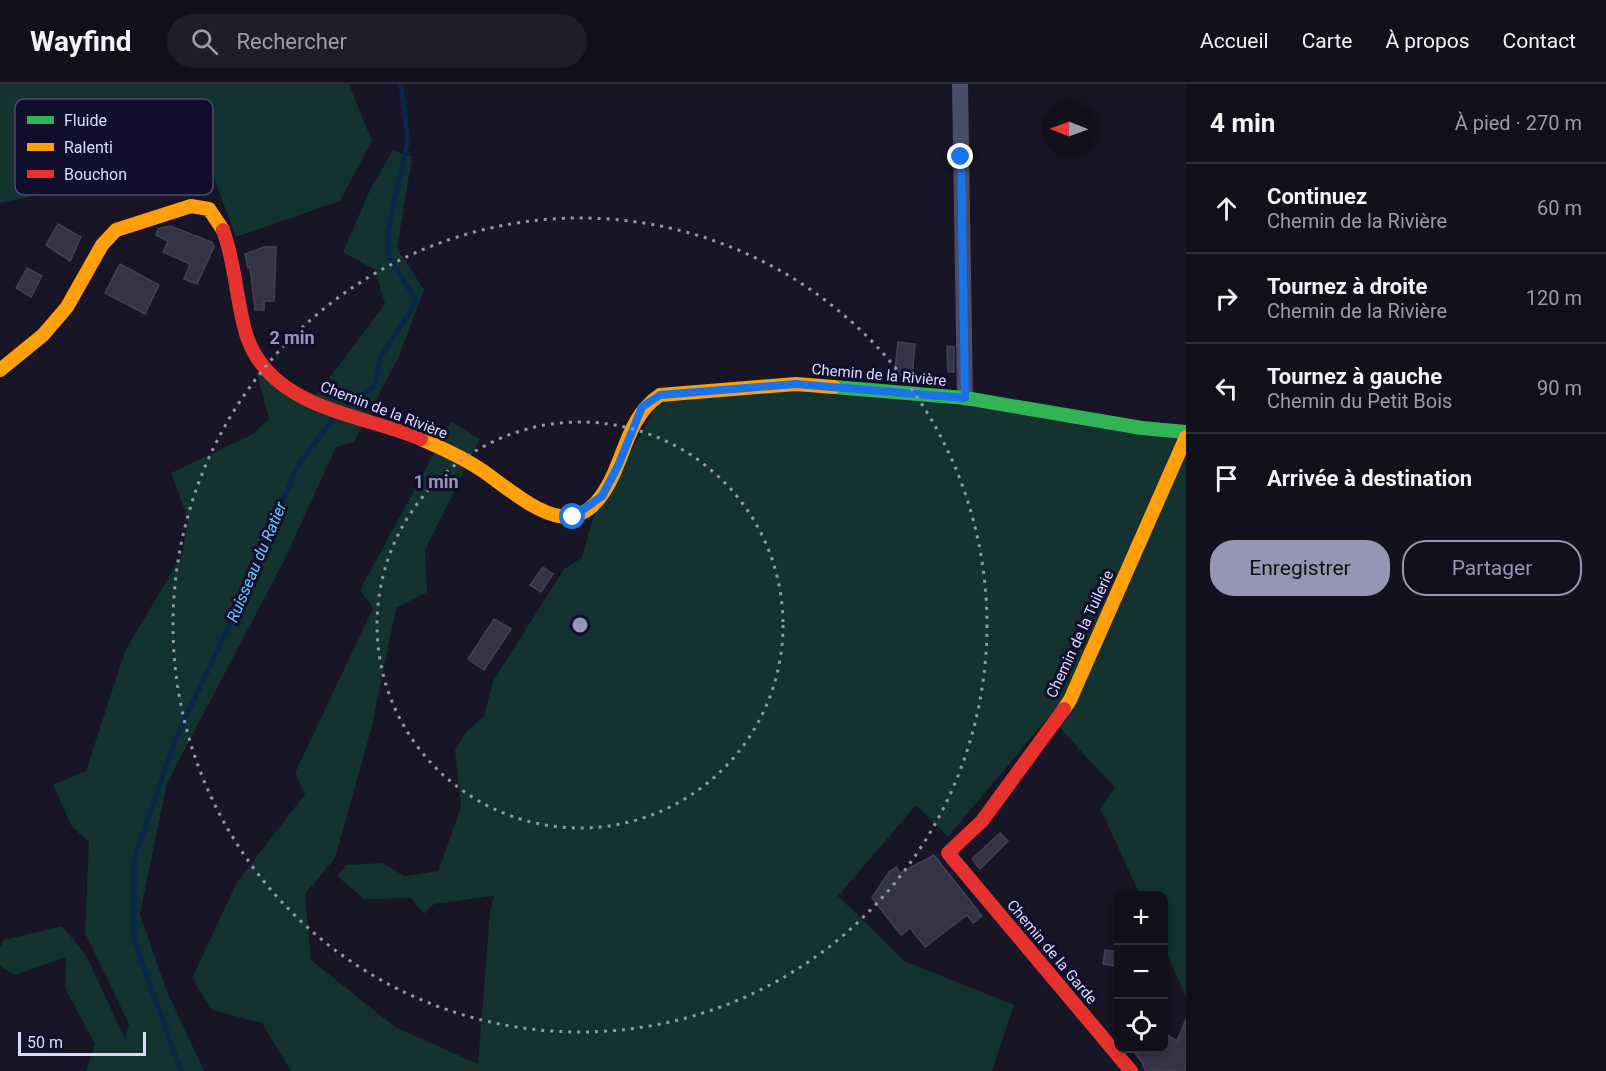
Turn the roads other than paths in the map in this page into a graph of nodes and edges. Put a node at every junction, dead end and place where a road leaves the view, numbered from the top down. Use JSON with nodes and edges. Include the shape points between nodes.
{"nodes":[{"id":1,"x":960,"y":84,"type":"edge"},
{"id":2,"x":0,"y":370,"type":"edge"},
{"id":3,"x":965,"y":398,"type":"junction"},
{"id":4,"x":1186,"y":432,"type":"edge"},
{"id":5,"x":1186,"y":437,"type":"edge"},
{"id":6,"x":948,"y":853,"type":"joint"},
{"id":7,"x":1131,"y":1071,"type":"edge"}],
"edges":[{"from":1,"to":3,"type":"street"},
{"from":2,"to":3,"type":"street","name":"Chemin de la Rivière","via":[[43,335],[68,307],[102,245],[116,230],[191,206],[209,209],[222,228],[249,345],[267,371],[292,391],[326,408],[436,446],[558,518],[573,517],[602,496],[642,407],[660,395],[796,384]]},
{"from":3,"to":4,"type":"street","name":"Chemin de la Rivière"},
{"from":5,"to":6,"type":"street","name":"Chemin de la Tuilerie","via":[[1070,700],[982,821]]},
{"from":6,"to":7,"type":"street","name":"Chemin de la Garde"}]}
